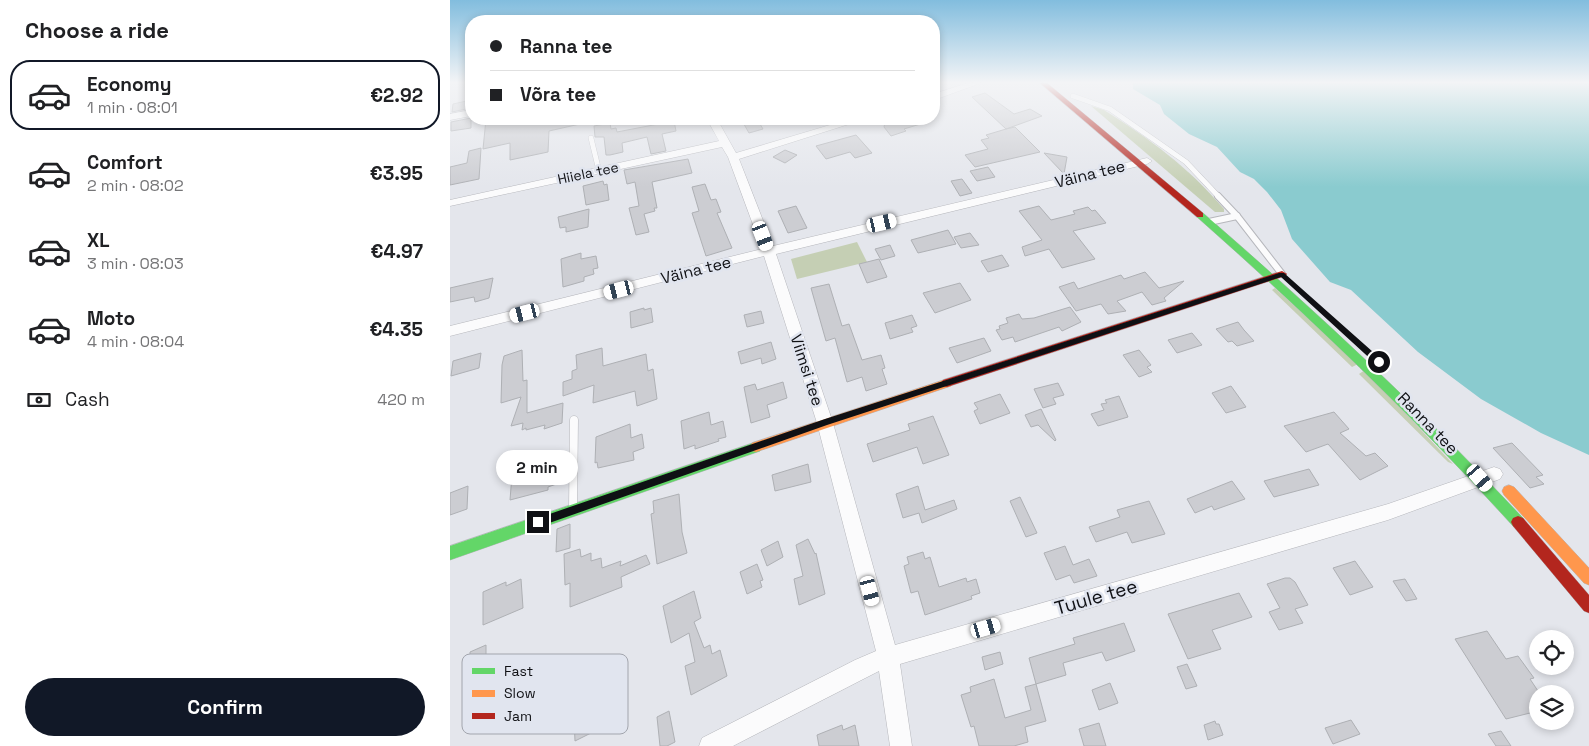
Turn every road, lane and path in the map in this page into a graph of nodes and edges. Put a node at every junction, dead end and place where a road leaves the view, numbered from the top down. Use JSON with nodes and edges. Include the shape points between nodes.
{"nodes":[{"id":1,"x":1087,"y":118,"type":"edge"},
{"id":2,"x":1096,"y":118,"type":"edge"},
{"id":3,"x":1124,"y":118,"type":"edge"},
{"id":4,"x":715,"y":125,"type":"edge"},
{"id":5,"x":835,"y":125,"type":"edge"},
{"id":6,"x":591,"y":138,"type":"dead end"},
{"id":7,"x":730,"y":150,"type":"junction"},
{"id":8,"x":1142,"y":162,"type":"junction"},
{"id":9,"x":599,"y":171,"type":"junction"},
{"id":10,"x":450,"y":203,"type":"edge"},
{"id":11,"x":1237,"y":216,"type":"junction"},
{"id":12,"x":1213,"y":221,"type":"junction"},
{"id":13,"x":769,"y":252,"type":"junction"},
{"id":14,"x":1277,"y":276,"type":"junction"},
{"id":15,"x":450,"y":331,"type":"edge"},
{"id":16,"x":1379,"y":362,"type":"dead end"},
{"id":17,"x":574,"y":420,"type":"dead end"},
{"id":18,"x":825,"y":423,"type":"junction"},
{"id":19,"x":1487,"y":473,"type":"junction"},
{"id":20,"x":573,"y":510,"type":"junction"},
{"id":21,"x":450,"y":553,"type":"edge"},
{"id":22,"x":1589,"y":578,"type":"edge"},
{"id":23,"x":1589,"y":606,"type":"edge"},
{"id":24,"x":888,"y":657,"type":"junction"},
{"id":25,"x":710,"y":746,"type":"edge"},
{"id":26,"x":901,"y":746,"type":"edge"}],
"edges":[{"from":1,"to":8,"type":"main road","name":"Ranna tee"},
{"from":2,"to":8,"type":"main road","name":"Ranna tee"},
{"from":3,"to":11,"type":"lane","via":[[1179,156]]},
{"from":4,"to":7,"type":"street","name":"Viimsi tee"},
{"from":5,"to":7,"type":"street","name":"Hiiela tee"},
{"from":6,"to":9,"type":"lane"},
{"from":7,"to":9,"type":"street","name":"Hiiela tee"},
{"from":7,"to":13,"type":"street","name":"Viimsi tee"},
{"from":8,"to":12,"type":"main road","name":"Ranna tee"},
{"from":8,"to":13,"type":"street","name":"Väina tee"},
{"from":9,"to":10,"type":"street","name":"Hiiela tee"},
{"from":11,"to":12,"type":"lane"},
{"from":11,"to":14,"type":"lane"},
{"from":12,"to":14,"type":"main road","name":"Ranna tee"},
{"from":13,"to":15,"type":"street","name":"Väina tee"},
{"from":13,"to":18,"type":"street","name":"Viimsi tee"},
{"from":14,"to":16,"type":"main road","name":"Ranna tee"},
{"from":14,"to":18,"type":"main road"},
{"from":14,"to":19,"type":"main road","name":"Ranna tee"},
{"from":17,"to":20,"type":"lane"},
{"from":18,"to":20,"type":"main road"},
{"from":18,"to":24,"type":"street","name":"Viimsi tee"},
{"from":19,"to":22,"type":"main road","name":"Ranna tee"},
{"from":19,"to":23,"type":"main road","name":"Ranna tee"},
{"from":19,"to":24,"type":"street","name":"Tuule tee","via":[[1388,512]]},
{"from":20,"to":21,"type":"main road"},
{"from":24,"to":25,"type":"street","name":"Tuule tee","via":[[862,667]]},
{"from":24,"to":26,"type":"street","name":"Viimsi tee"}]}
